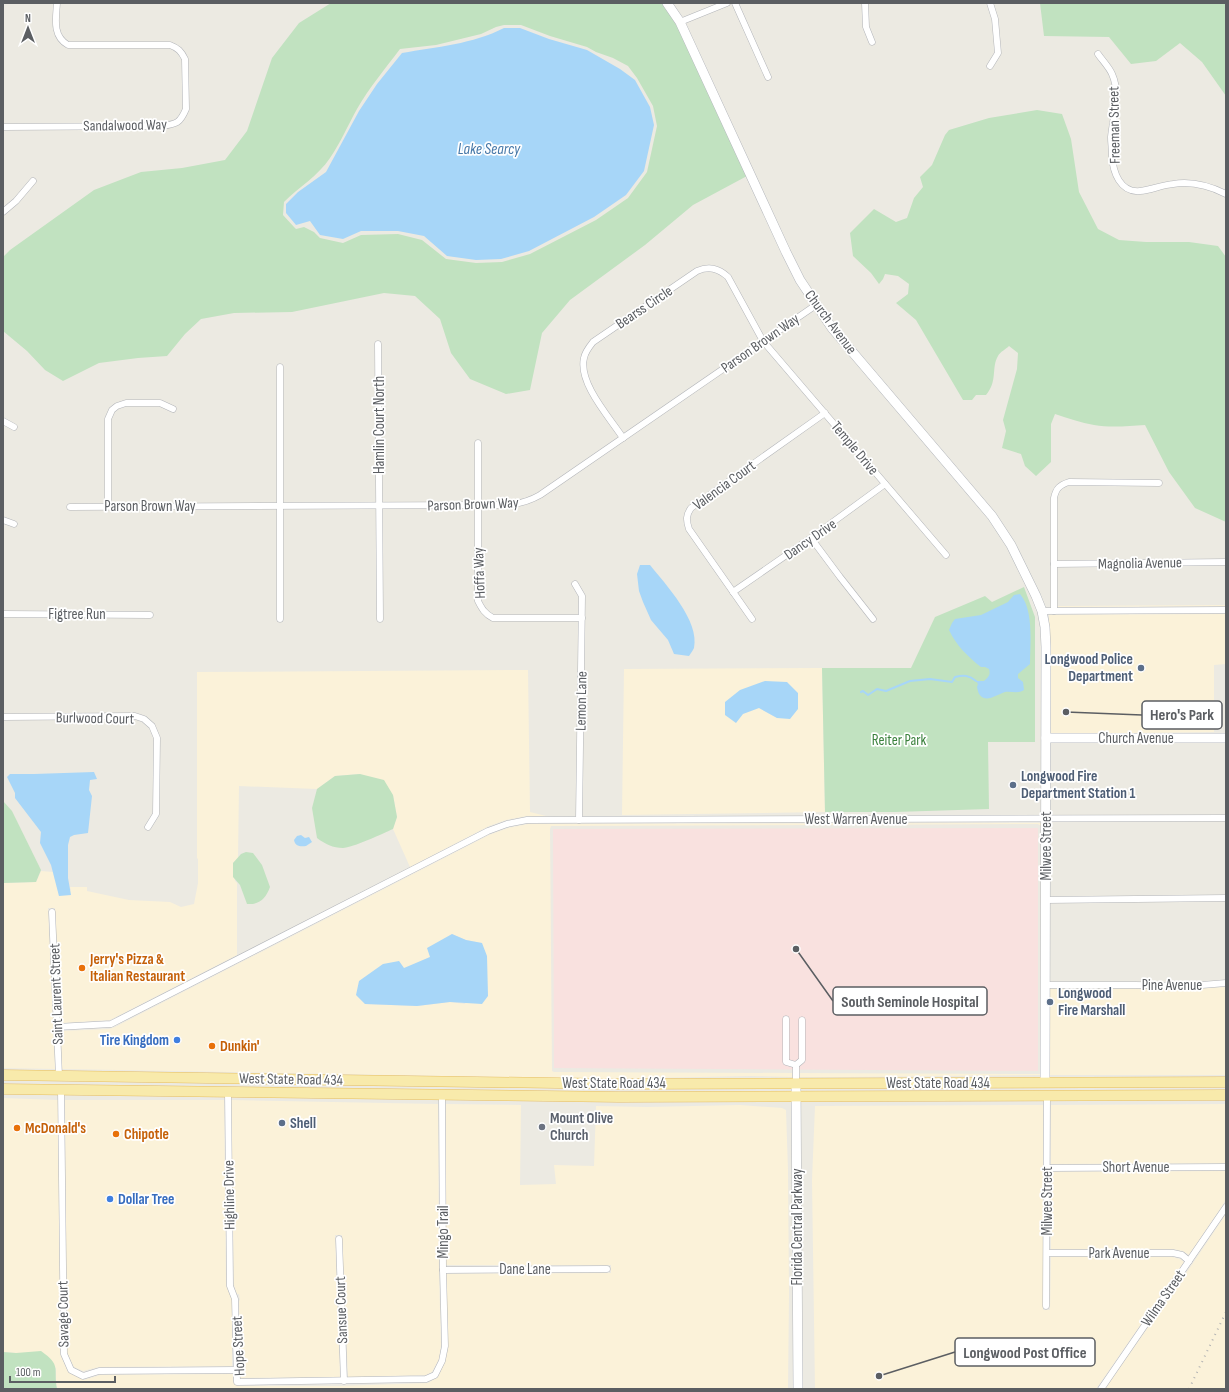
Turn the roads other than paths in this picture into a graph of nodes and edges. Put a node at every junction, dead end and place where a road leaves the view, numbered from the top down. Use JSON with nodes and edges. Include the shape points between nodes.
{"nodes":[{"id":1,"x":57,"y":3,"type":"edge"},
{"id":2,"x":667,"y":3,"type":"edge"},
{"id":3,"x":727,"y":3,"type":"edge"},
{"id":4,"x":736,"y":3,"type":"edge"},
{"id":5,"x":865,"y":3,"type":"edge"},
{"id":6,"x":990,"y":3,"type":"edge"},
{"id":7,"x":680,"y":22,"type":"junction"},
{"id":8,"x":872,"y":42,"type":"dead end"},
{"id":9,"x":1098,"y":54,"type":"dead end"},
{"id":10,"x":990,"y":66,"type":"dead end"},
{"id":11,"x":768,"y":77,"type":"dead end"},
{"id":12,"x":3,"y":127,"type":"edge"},
{"id":13,"x":33,"y":181,"type":"dead end"},
{"id":14,"x":1226,"y":194,"type":"edge"},
{"id":15,"x":3,"y":212,"type":"edge"},
{"id":16,"x":816,"y":305,"type":"junction"},
{"id":17,"x":763,"y":341,"type":"junction"},
{"id":18,"x":378,"y":344,"type":"dead end"},
{"id":19,"x":280,"y":367,"type":"dead end"},
{"id":20,"x":174,"y":409,"type":"dead end"},
{"id":21,"x":825,"y":413,"type":"junction"},
{"id":22,"x":3,"y":422,"type":"edge"},
{"id":23,"x":14,"y":427,"type":"dead end"},
{"id":24,"x":624,"y":438,"type":"junction"},
{"id":25,"x":478,"y":443,"type":"dead end"},
{"id":26,"x":1159,"y":482,"type":"dead end"},
{"id":27,"x":885,"y":484,"type":"junction"},
{"id":28,"x":379,"y":505,"type":"junction"},
{"id":29,"x":478,"y":505,"type":"junction"},
{"id":30,"x":108,"y":506,"type":"junction"},
{"id":31,"x":280,"y":506,"type":"junction"},
{"id":32,"x":70,"y":507,"type":"dead end"},
{"id":33,"x":3,"y":520,"type":"edge"},
{"id":34,"x":14,"y":524,"type":"dead end"},
{"id":35,"x":811,"y":538,"type":"junction"},
{"id":36,"x":946,"y":555,"type":"dead end"},
{"id":37,"x":1226,"y":562,"type":"edge"},
{"id":38,"x":1054,"y":564,"type":"junction"},
{"id":39,"x":575,"y":584,"type":"dead end"},
{"id":40,"x":734,"y":592,"type":"junction"},
{"id":41,"x":1226,"y":610,"type":"edge"},
{"id":42,"x":1042,"y":611,"type":"junction"},
{"id":43,"x":1054,"y":611,"type":"junction"},
{"id":44,"x":3,"y":614,"type":"edge"},
{"id":45,"x":150,"y":615,"type":"dead end"},
{"id":46,"x":582,"y":618,"type":"junction"},
{"id":47,"x":280,"y":619,"type":"dead end"},
{"id":48,"x":380,"y":619,"type":"dead end"},
{"id":49,"x":752,"y":619,"type":"dead end"},
{"id":50,"x":873,"y":620,"type":"dead end"},
{"id":51,"x":3,"y":717,"type":"edge"},
{"id":52,"x":1046,"y":738,"type":"junction"},
{"id":53,"x":1226,"y":738,"type":"edge"},
{"id":54,"x":1226,"y":818,"type":"edge"},
{"id":55,"x":1046,"y":819,"type":"junction"},
{"id":56,"x":579,"y":820,"type":"junction"},
{"id":57,"x":148,"y":827,"type":"dead end"},
{"id":58,"x":1226,"y":898,"type":"edge"},
{"id":59,"x":1046,"y":900,"type":"junction"},
{"id":60,"x":52,"y":912,"type":"dead end"},
{"id":61,"x":1226,"y":983,"type":"edge"},
{"id":62,"x":1045,"y":986,"type":"junction"},
{"id":63,"x":786,"y":1019,"type":"dead end"},
{"id":64,"x":802,"y":1020,"type":"dead end"},
{"id":65,"x":58,"y":1027,"type":"junction"},
{"id":66,"x":796,"y":1065,"type":"junction"},
{"id":67,"x":3,"y":1075,"type":"edge"},
{"id":68,"x":59,"y":1076,"type":"junction"},
{"id":69,"x":79,"y":1076,"type":"junction"},
{"id":70,"x":441,"y":1081,"type":"junction"},
{"id":71,"x":461,"y":1082,"type":"junction"},
{"id":72,"x":1045,"y":1082,"type":"junction"},
{"id":73,"x":1070,"y":1082,"type":"junction"},
{"id":74,"x":1226,"y":1082,"type":"edge"},
{"id":75,"x":796,"y":1083,"type":"junction"},
{"id":76,"x":3,"y":1089,"type":"edge"},
{"id":77,"x":39,"y":1089,"type":"junction"},
{"id":78,"x":62,"y":1089,"type":"junction"},
{"id":79,"x":228,"y":1091,"type":"junction"},
{"id":80,"x":417,"y":1094,"type":"junction"},
{"id":81,"x":442,"y":1095,"type":"junction"},
{"id":82,"x":1226,"y":1095,"type":"edge"},
{"id":83,"x":1025,"y":1096,"type":"junction"},
{"id":84,"x":1047,"y":1096,"type":"junction"},
{"id":85,"x":796,"y":1097,"type":"junction"},
{"id":86,"x":1226,"y":1167,"type":"edge"},
{"id":87,"x":1047,"y":1168,"type":"junction"},
{"id":88,"x":1226,"y":1207,"type":"edge"},
{"id":89,"x":339,"y":1239,"type":"dead end"},
{"id":90,"x":1047,"y":1253,"type":"junction"},
{"id":91,"x":1189,"y":1261,"type":"junction"},
{"id":92,"x":607,"y":1269,"type":"dead end"},
{"id":93,"x":443,"y":1270,"type":"junction"},
{"id":94,"x":235,"y":1298,"type":"joint"},
{"id":95,"x":1046,"y":1306,"type":"dead end"},
{"id":96,"x":438,"y":1369,"type":"joint"},
{"id":97,"x":236,"y":1370,"type":"junction"},
{"id":98,"x":344,"y":1381,"type":"junction"},
{"id":99,"x":798,"y":1389,"type":"edge"},
{"id":100,"x":1101,"y":1389,"type":"edge"}],
"edges":[{"from":1,"to":12,"type":"street","name":"Sandalwood Way","via":[[58,36],[68,45],[170,45],[177,48],[185,59],[186,109],[183,116],[173,125],[162,126]]},
{"from":2,"to":7,"type":"street","name":"Church Avenue"},
{"from":3,"to":7,"type":"street"},
{"from":4,"to":11,"type":"street"},
{"from":5,"to":8,"type":"street","via":[[866,27]]},
{"from":6,"to":10,"type":"street","via":[[995,19],[998,53]]},
{"from":7,"to":16,"type":"street","name":"Church Avenue","via":[[786,252]]},
{"from":9,"to":14,"type":"street","name":"Freeman Street","via":[[1112,74],[1117,97],[1111,138],[1112,161],[1119,182],[1126,189],[1139,192],[1173,184],[1190,184],[1207,186]]},
{"from":13,"to":15,"type":"street"},
{"from":16,"to":17,"type":"street","name":"Parson Brown Way"},
{"from":16,"to":42,"type":"street","name":"Church Avenue","via":[[832,328],[992,516],[1011,545]]},
{"from":17,"to":21,"type":"street","name":"Temple Drive"},
{"from":17,"to":24,"type":"street","name":"Parson Brown Way"},
{"from":17,"to":24,"type":"street","name":"Bearss Circle","via":[[728,277],[715,268],[706,268],[697,271],[593,342],[584,359],[585,378],[588,387]]},
{"from":18,"to":28,"type":"street","name":"Hamlin Court North"},
{"from":19,"to":31,"type":"street"},
{"from":20,"to":30,"type":"street","via":[[160,404],[126,403],[112,410],[108,419]]},
{"from":21,"to":27,"type":"street","name":"Temple Drive"},
{"from":21,"to":40,"type":"street","name":"Valencia Court","via":[[686,514],[689,529]]},
{"from":22,"to":23,"type":"street"},
{"from":24,"to":29,"type":"street","name":"Parson Brown Way","via":[[531,500],[514,505]]},
{"from":25,"to":29,"type":"street"},
{"from":26,"to":38,"type":"street","via":[[1070,482],[1059,487],[1054,498]]},
{"from":27,"to":35,"type":"street","name":"Dancy Drive"},
{"from":27,"to":36,"type":"street","name":"Temple Drive"},
{"from":28,"to":29,"type":"street","name":"Parson Brown Way"},
{"from":28,"to":31,"type":"street","name":"Parson Brown Way"},
{"from":28,"to":48,"type":"street","name":"Hamlin Court North"},
{"from":29,"to":46,"type":"street","name":"Hoffa Way","via":[[478,601],[487,615],[493,618]]},
{"from":30,"to":31,"type":"street","name":"Parson Brown Way"},
{"from":30,"to":32,"type":"street","name":"Parson Brown Way"},
{"from":31,"to":47,"type":"street"},
{"from":33,"to":34,"type":"street"},
{"from":35,"to":40,"type":"street","name":"Dancy Drive"},
{"from":35,"to":50,"type":"street"},
{"from":37,"to":38,"type":"street","name":"Magnolia Avenue"},
{"from":38,"to":43,"type":"street"},
{"from":39,"to":46,"type":"street","name":"Lemon Lane","via":[[582,596]]},
{"from":40,"to":49,"type":"street","name":"Valencia Court"},
{"from":41,"to":43,"type":"street"},
{"from":42,"to":43,"type":"street"},
{"from":42,"to":52,"type":"street","name":"Milwee Street","via":[[1046,647]]},
{"from":44,"to":45,"type":"street","name":"Figtree Run"},
{"from":46,"to":56,"type":"street","name":"Lemon Lane"},
{"from":51,"to":57,"type":"street","name":"Burlwood Court","via":[[135,716],[144,719],[152,726],[157,738],[156,814]]},
{"from":52,"to":53,"type":"street","name":"Church Avenue"},
{"from":52,"to":55,"type":"street","name":"Milwee Street"},
{"from":54,"to":55,"type":"street","name":"West Warren Avenue"},
{"from":55,"to":56,"type":"street","name":"West Warren Avenue"},
{"from":55,"to":59,"type":"street","name":"Milwee Street"},
{"from":56,"to":65,"type":"street","name":"West Warren Avenue","via":[[527,820],[488,831],[111,1024]]},
{"from":58,"to":59,"type":"street"},
{"from":59,"to":62,"type":"street","name":"Milwee Street"},
{"from":60,"to":65,"type":"street","name":"Saint Laurent Street"},
{"from":61,"to":62,"type":"street","name":"Pine Avenue","via":[[1190,986]]},
{"from":62,"to":72,"type":"street","name":"Milwee Street"},
{"from":63,"to":66,"type":"street","via":[[786,1062]]},
{"from":64,"to":66,"type":"street","name":"Florida Central Parkway","via":[[802,1060]]},
{"from":65,"to":68,"type":"street","name":"Saint Laurent Street"},
{"from":66,"to":75,"type":"street","name":"Florida Central Parkway"},
{"from":67,"to":68,"type":"main road","name":"West State Road 434"},
{"from":68,"to":69,"type":"main road","name":"West State Road 434"},
{"from":68,"to":77,"type":"main road"},
{"from":69,"to":70,"type":"main road","name":"West State Road 434"},
{"from":69,"to":78,"type":"main road","via":[[67,1082]]},
{"from":70,"to":71,"type":"main road","name":"West State Road 434"},
{"from":70,"to":80,"type":"main road"},
{"from":71,"to":75,"type":"main road","name":"West State Road 434"},
{"from":71,"to":81,"type":"main road"},
{"from":72,"to":73,"type":"main road","name":"West State Road 434"},
{"from":72,"to":75,"type":"main road","name":"West State Road 434"},
{"from":72,"to":83,"type":"main road","via":[[1038,1090]]},
{"from":73,"to":74,"type":"main road","name":"West State Road 434"},
{"from":73,"to":84,"type":"main road"},
{"from":75,"to":85,"type":"street","name":"Florida Central Parkway"},
{"from":76,"to":77,"type":"main road","name":"West State Road 434"},
{"from":77,"to":78,"type":"main road","name":"West State Road 434"},
{"from":78,"to":79,"type":"main road","name":"West State Road 434"},
{"from":78,"to":97,"type":"street","name":"Savage Court","via":[[64,1354],[71,1370],[83,1376],[99,1371]]},
{"from":79,"to":80,"type":"main road","name":"West State Road 434"},
{"from":79,"to":94,"type":"street","name":"Highline Drive","via":[[230,1286]]},
{"from":80,"to":81,"type":"main road","name":"West State Road 434"},
{"from":81,"to":85,"type":"main road","name":"West State Road 434"},
{"from":81,"to":93,"type":"street","name":"Mingo Trail"},
{"from":82,"to":84,"type":"main road","name":"West State Road 434"},
{"from":83,"to":84,"type":"main road","name":"West State Road 434"},
{"from":83,"to":85,"type":"main road","name":"West State Road 434"},
{"from":84,"to":87,"type":"street","name":"Milwee Street"},
{"from":85,"to":99,"type":"street","name":"Florida Central Parkway"},
{"from":86,"to":87,"type":"street","name":"Short Avenue"},
{"from":87,"to":90,"type":"street","name":"Milwee Street"},
{"from":88,"to":91,"type":"street","name":"Wilma Street"},
{"from":89,"to":98,"type":"street","name":"Sansue Court"},
{"from":90,"to":91,"type":"street","name":"Park Avenue","via":[[1173,1253],[1182,1255]]},
{"from":90,"to":95,"type":"street","name":"Milwee Street"},
{"from":91,"to":100,"type":"street","name":"Wilma Street"},
{"from":92,"to":93,"type":"street","name":"Dane Lane"},
{"from":93,"to":96,"type":"street","name":"Mingo Trail","via":[[445,1346]]},
{"from":94,"to":97,"type":"street","name":"Hope Street"},
{"from":96,"to":98,"type":"street","name":"Hope Street","via":[[435,1375],[426,1379]]},
{"from":97,"to":98,"type":"street","name":"Hope Street","via":[[236,1382]]}]}
